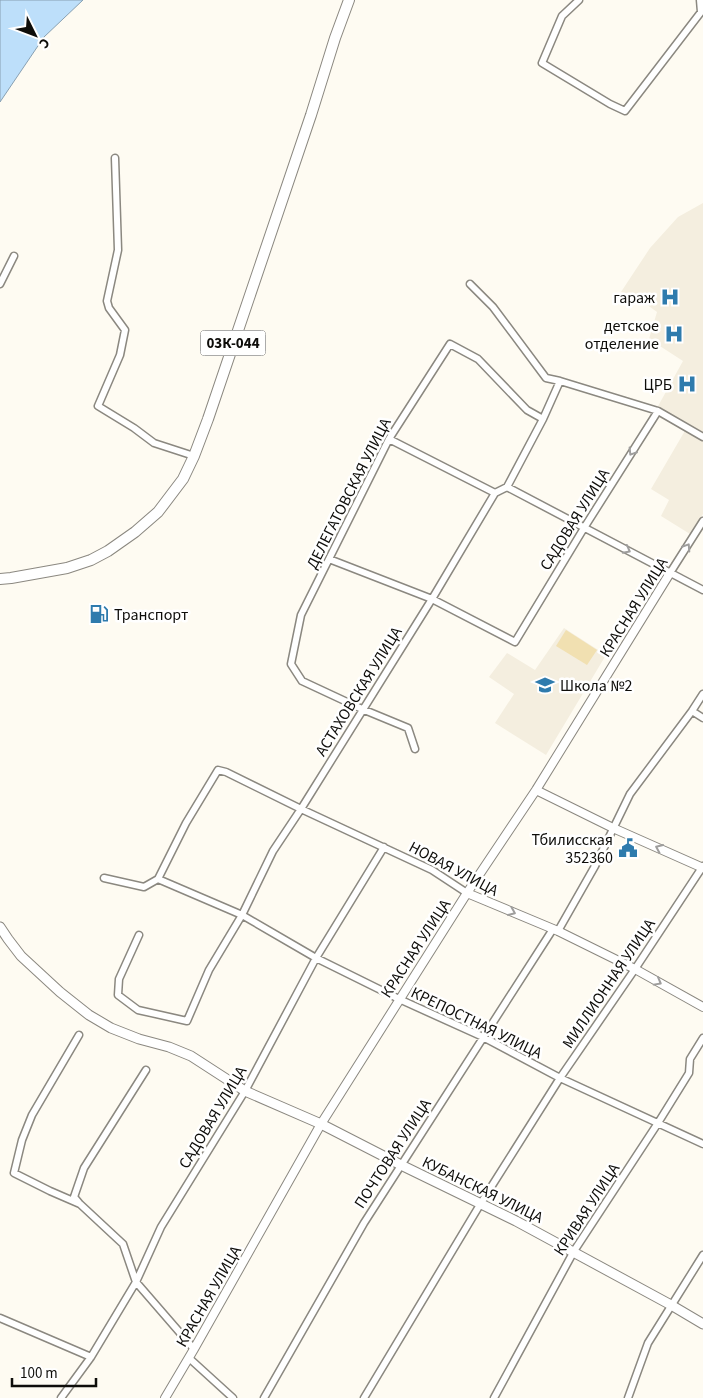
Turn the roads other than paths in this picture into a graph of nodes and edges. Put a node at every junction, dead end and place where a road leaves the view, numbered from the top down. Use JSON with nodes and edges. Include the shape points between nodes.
{"nodes":[{"id":1,"x":349,"y":0,"type":"edge"},
{"id":2,"x":579,"y":0,"type":"edge"},
{"id":3,"x":700,"y":0,"type":"edge"},
{"id":4,"x":115,"y":158,"type":"dead end"},
{"id":5,"x":14,"y":256,"type":"dead end"},
{"id":6,"x":0,"y":284,"type":"edge"},
{"id":7,"x":470,"y":284,"type":"dead end"},
{"id":8,"x":560,"y":381,"type":"junction"},
{"id":9,"x":658,"y":411,"type":"junction"},
{"id":10,"x":543,"y":419,"type":"junction"},
{"id":11,"x":703,"y":437,"type":"edge"},
{"id":12,"x":389,"y":439,"type":"junction"},
{"id":13,"x":194,"y":456,"type":"junction"},
{"id":14,"x":507,"y":487,"type":"junction"},
{"id":15,"x":495,"y":492,"type":"junction"},
{"id":16,"x":703,"y":521,"type":"edge"},
{"id":17,"x":584,"y":528,"type":"junction"},
{"id":18,"x":329,"y":559,"type":"junction"},
{"id":19,"x":670,"y":573,"type":"junction"},
{"id":20,"x":0,"y":579,"type":"edge"},
{"id":21,"x":703,"y":590,"type":"edge"},
{"id":22,"x":432,"y":599,"type":"junction"},
{"id":23,"x":703,"y":694,"type":"edge"},
{"id":24,"x":362,"y":709,"type":"junction"},
{"id":25,"x":692,"y":711,"type":"junction"},
{"id":26,"x":703,"y":718,"type":"edge"},
{"id":27,"x":415,"y":749,"type":"dead end"},
{"id":28,"x":536,"y":790,"type":"junction"},
{"id":29,"x":301,"y":810,"type":"junction"},
{"id":30,"x":613,"y":828,"type":"junction"},
{"id":31,"x":384,"y":847,"type":"junction"},
{"id":32,"x":703,"y":868,"type":"edge"},
{"id":33,"x":104,"y":878,"type":"dead end"},
{"id":34,"x":158,"y":880,"type":"junction"},
{"id":35,"x":467,"y":893,"type":"junction"},
{"id":36,"x":242,"y":915,"type":"junction"},
{"id":37,"x":0,"y":927,"type":"edge"},
{"id":38,"x":556,"y":930,"type":"junction"},
{"id":39,"x":138,"y":935,"type":"dead end"},
{"id":40,"x":316,"y":958,"type":"junction"},
{"id":41,"x":635,"y":968,"type":"junction"},
{"id":42,"x":399,"y":999,"type":"junction"},
{"id":43,"x":703,"y":1006,"type":"edge"},
{"id":44,"x":79,"y":1035,"type":"dead end"},
{"id":45,"x":483,"y":1038,"type":"junction"},
{"id":46,"x":703,"y":1038,"type":"edge"},
{"id":47,"x":146,"y":1070,"type":"dead end"},
{"id":48,"x":560,"y":1078,"type":"junction"},
{"id":49,"x":245,"y":1091,"type":"junction"},
{"id":50,"x":658,"y":1123,"type":"junction"},
{"id":51,"x":321,"y":1124,"type":"junction"},
{"id":52,"x":703,"y":1144,"type":"edge"},
{"id":53,"x":401,"y":1165,"type":"junction"},
{"id":54,"x":481,"y":1203,"type":"junction"},
{"id":55,"x":80,"y":1204,"type":"junction"},
{"id":56,"x":574,"y":1252,"type":"junction"},
{"id":57,"x":703,"y":1255,"type":"edge"},
{"id":58,"x":136,"y":1282,"type":"junction"},
{"id":59,"x":671,"y":1305,"type":"junction"},
{"id":60,"x":0,"y":1318,"type":"edge"},
{"id":61,"x":703,"y":1324,"type":"edge"},
{"id":62,"x":194,"y":1350,"type":"junction"},
{"id":63,"x":91,"y":1358,"type":"junction"},
{"id":64,"x":188,"y":1358,"type":"junction"},
{"id":65,"x":61,"y":1398,"type":"edge"},
{"id":66,"x":165,"y":1398,"type":"edge"},
{"id":67,"x":233,"y":1398,"type":"edge"},
{"id":68,"x":264,"y":1398,"type":"edge"},
{"id":69,"x":364,"y":1398,"type":"edge"},
{"id":70,"x":494,"y":1398,"type":"edge"},
{"id":71,"x":628,"y":1398,"type":"edge"}],
"edges":[{"from":1,"to":13,"type":"main road","number":"03К-044"},
{"from":2,"to":3,"type":"street","via":[[562,16],[542,63],[625,111],[701,12]]},
{"from":4,"to":13,"type":"street","via":[[118,250],[108,301],[109,308],[125,330],[120,355],[98,406],[154,443]]},
{"from":5,"to":6,"type":"street"},
{"from":7,"to":8,"type":"street","via":[[492,307],[546,378]]},
{"from":8,"to":9,"type":"street"},
{"from":8,"to":10,"type":"street"},
{"from":9,"to":11,"type":"street"},
{"from":9,"to":17,"type":"street","name":"САДОВАЯ УЛИЦА","one_way":true},
{"from":10,"to":12,"type":"street","name":"ДЕЛЕГАТОВСКАЯ УЛИЦА","via":[[526,410],[478,359],[450,344]]},
{"from":10,"to":14,"type":"street"},
{"from":12,"to":15,"type":"street"},
{"from":12,"to":18,"type":"street","name":"ДЕЛЕГАТОВСКАЯ УЛИЦА"},
{"from":13,"to":20,"type":"main road","number":"03К-044","via":[[184,479],[158,512],[108,551],[67,568]]},
{"from":14,"to":15,"type":"street"},
{"from":14,"to":17,"type":"street"},
{"from":15,"to":22,"type":"street","name":"АСТАХОВСКАЯ УЛИЦА"},
{"from":19,"to":16,"type":"street","name":"КРАСНАЯ УЛИЦА","one_way":true},
{"from":17,"to":19,"type":"street","one_way":true},
{"from":17,"to":22,"type":"street","name":"САДОВАЯ УЛИЦА","via":[[515,642]]},
{"from":18,"to":22,"type":"street"},
{"from":18,"to":24,"type":"street","name":"ДЕЛЕГАТОВСКАЯ УЛИЦА","via":[[301,615],[291,664],[302,681]]},
{"from":19,"to":21,"type":"street"},
{"from":19,"to":28,"type":"street","name":"КРАСНАЯ УЛИЦА"},
{"from":22,"to":24,"type":"street","name":"АСТАХОВСКАЯ УЛИЦА"},
{"from":23,"to":25,"type":"street","name":"ПОЧТОВАЯ УЛИЦА"},
{"from":24,"to":27,"type":"street","via":[[408,728]]},
{"from":24,"to":29,"type":"street","name":"АСТАХОВСКАЯ УЛИЦА"},
{"from":25,"to":26,"type":"street"},
{"from":25,"to":30,"type":"street","name":"ПОЧТОВАЯ УЛИЦА","via":[[630,794]]},
{"from":28,"to":30,"type":"street"},
{"from":28,"to":35,"type":"street","name":"КРАСНАЯ УЛИЦА"},
{"from":29,"to":31,"type":"street","name":"НОВАЯ УЛИЦА"},
{"from":29,"to":34,"type":"street","name":"НОВАЯ УЛИЦА","via":[[218,770],[186,823]]},
{"from":29,"to":36,"type":"street","name":"АСТАХОВСКАЯ УЛИЦА","via":[[273,851]]},
{"from":32,"to":30,"type":"street","one_way":true},
{"from":30,"to":38,"type":"street","name":"ПОЧТОВАЯ УЛИЦА","via":[[596,866]]},
{"from":31,"to":35,"type":"street","name":"НОВАЯ УЛИЦА","via":[[432,870]]},
{"from":31,"to":40,"type":"street","name":"САДОВАЯ УЛИЦА"},
{"from":32,"to":41,"type":"street","name":"МИЛЛИОННАЯ УЛИЦА"},
{"from":33,"to":34,"type":"street","via":[[144,887]]},
{"from":34,"to":36,"type":"street","name":"КРЕПОСТНАЯ УЛИЦА"},
{"from":35,"to":38,"type":"street","name":"НОВАЯ УЛИЦА","one_way":true},
{"from":35,"to":42,"type":"street","name":"КРАСНАЯ УЛИЦА"},
{"from":36,"to":39,"type":"street","name":"АСТАХОВСКАЯ УЛИЦА","via":[[209,970],[187,1021],[138,1010],[118,995],[119,979]]},
{"from":36,"to":40,"type":"street","name":"КРЕПОСТНАЯ УЛИЦА"},
{"from":37,"to":49,"type":"main road","name":"КУБАНСКАЯ УЛИЦА","via":[[21,956],[89,1016],[139,1039],[191,1056]]},
{"from":38,"to":41,"type":"street","name":"НОВАЯ УЛИЦА"},
{"from":38,"to":45,"type":"street","name":"ПОЧТОВАЯ УЛИЦА"},
{"from":40,"to":42,"type":"street","name":"КРЕПОСТНАЯ УЛИЦА"},
{"from":40,"to":49,"type":"street","name":"САДОВАЯ УЛИЦА"},
{"from":41,"to":43,"type":"street","name":"НОВАЯ УЛИЦА","one_way":true},
{"from":41,"to":48,"type":"street","name":"МИЛЛИОННАЯ УЛИЦА"},
{"from":42,"to":45,"type":"street","name":"КРЕПОСТНАЯ УЛИЦА"},
{"from":42,"to":51,"type":"street","name":"КРАСНАЯ УЛИЦА"},
{"from":44,"to":55,"type":"street","via":[[32,1115],[14,1173]]},
{"from":45,"to":48,"type":"street","name":"КРЕПОСТНАЯ УЛИЦА"},
{"from":45,"to":53,"type":"street","name":"ПОЧТОВАЯ УЛИЦА"},
{"from":46,"to":50,"type":"street","name":"КРИВАЯ УЛИЦА","via":[[690,1059],[689,1073]]},
{"from":47,"to":55,"type":"street","via":[[84,1168],[74,1197]]},
{"from":48,"to":50,"type":"street","name":"КРЕПОСТНАЯ УЛИЦА"},
{"from":48,"to":54,"type":"street","name":"МИЛЛИОННАЯ УЛИЦА"},
{"from":49,"to":51,"type":"main road","name":"КУБАНСКАЯ УЛИЦА"},
{"from":49,"to":58,"type":"street","name":"САДОВАЯ УЛИЦА","via":[[161,1227]]},
{"from":50,"to":52,"type":"street","name":"КРЕПОСТНАЯ УЛИЦА"},
{"from":50,"to":56,"type":"street","name":"КРИВАЯ УЛИЦА"},
{"from":51,"to":53,"type":"main road","name":"КУБАНСКАЯ УЛИЦА"},
{"from":51,"to":62,"type":"street","name":"КРАСНАЯ УЛИЦА"},
{"from":53,"to":54,"type":"main road","name":"КУБАНСКАЯ УЛИЦА"},
{"from":53,"to":68,"type":"street","name":"ПОЧТОВАЯ УЛИЦА"},
{"from":54,"to":56,"type":"main road","name":"КУБАНСКАЯ УЛИЦА"},
{"from":54,"to":69,"type":"street","name":"МИЛЛИОННАЯ УЛИЦА"},
{"from":55,"to":58,"type":"street","via":[[123,1244]]},
{"from":56,"to":59,"type":"main road","name":"КУБАНСКАЯ УЛИЦА"},
{"from":56,"to":70,"type":"street","name":"КРИВАЯ УЛИЦА"},
{"from":57,"to":59,"type":"street"},
{"from":58,"to":62,"type":"street"},
{"from":58,"to":63,"type":"street","name":"САДОВАЯ УЛИЦА"},
{"from":59,"to":61,"type":"main road","name":"КУБАНСКАЯ УЛИЦА"},
{"from":59,"to":71,"type":"street","via":[[648,1343]]},
{"from":60,"to":63,"type":"street"},
{"from":62,"to":64,"type":"street","name":"КРАСНАЯ УЛИЦА"},
{"from":63,"to":65,"type":"street","name":"САДОВАЯ УЛИЦА"},
{"from":64,"to":66,"type":"street","name":"КРАСНАЯ УЛИЦА"},
{"from":64,"to":67,"type":"street"}]}
